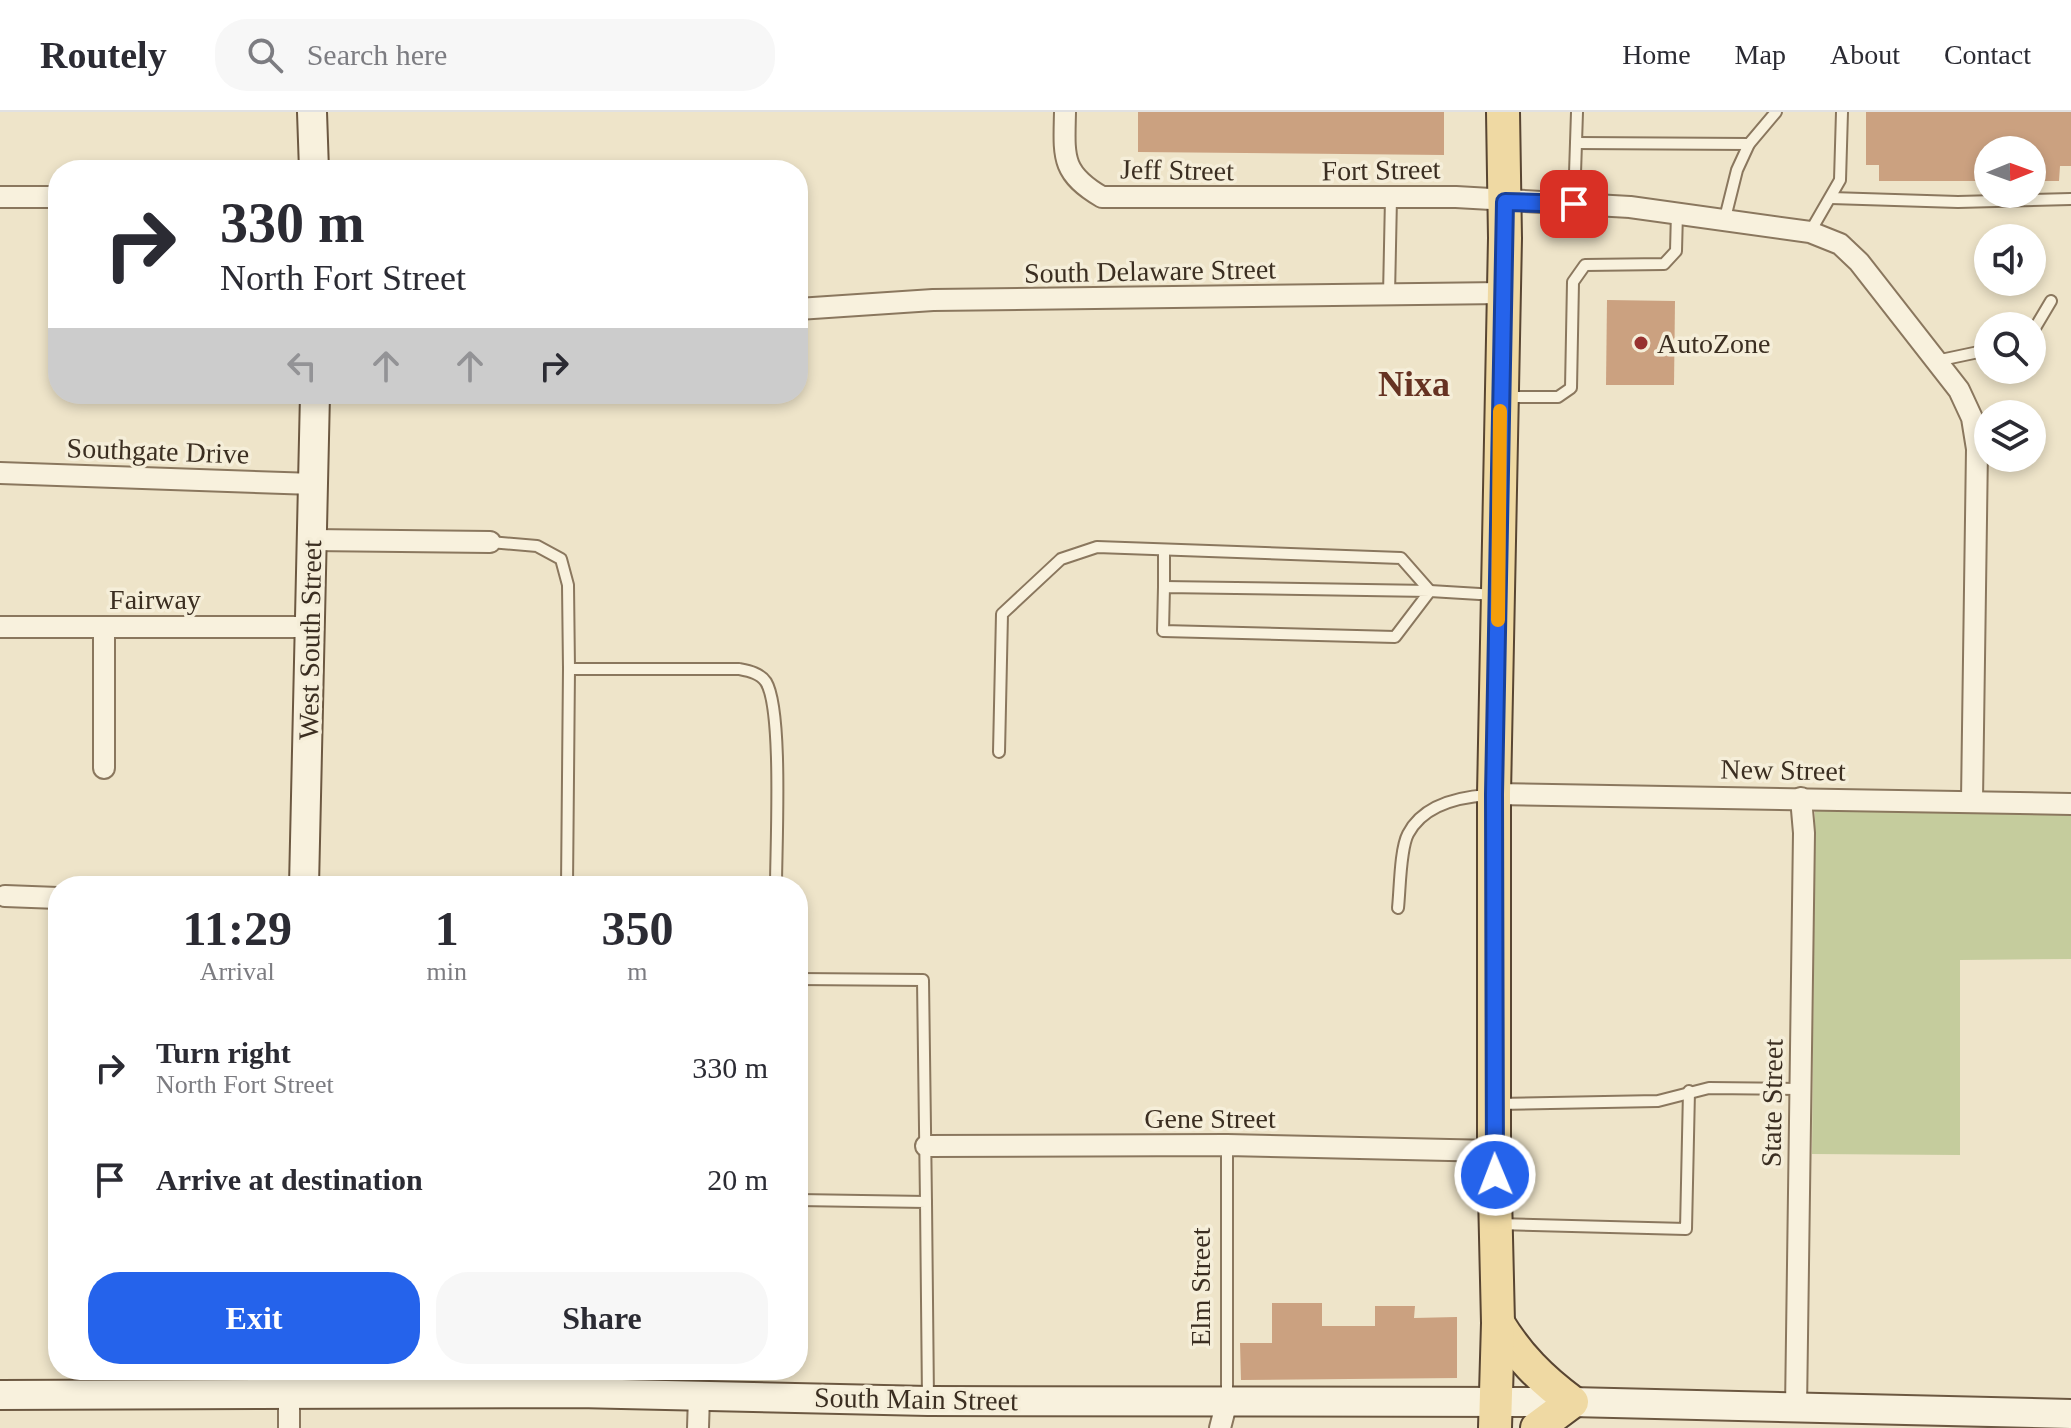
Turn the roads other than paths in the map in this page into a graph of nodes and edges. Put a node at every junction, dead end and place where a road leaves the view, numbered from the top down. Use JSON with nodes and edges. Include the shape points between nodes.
{"nodes":[{"id":1,"x":312,"y":112,"type":"edge"},
{"id":2,"x":1065,"y":112,"type":"edge"},
{"id":3,"x":1503,"y":112,"type":"edge"},
{"id":4,"x":1577,"y":112,"type":"edge"},
{"id":5,"x":1776,"y":112,"type":"edge"},
{"id":6,"x":1842,"y":112,"type":"edge"},
{"id":7,"x":1576,"y":143,"type":"junction"},
{"id":8,"x":1749,"y":144,"type":"junction"},
{"id":9,"x":314,"y":160,"type":"edge"},
{"id":10,"x":0,"y":197,"type":"edge"},
{"id":11,"x":48,"y":197,"type":"edge"},
{"id":12,"x":1391,"y":198,"type":"junction"},
{"id":13,"x":1831,"y":198,"type":"junction"},
{"id":14,"x":1257,"y":199,"type":"joint"},
{"id":15,"x":2071,"y":199,"type":"edge"},
{"id":16,"x":1505,"y":202,"type":"junction"},
{"id":17,"x":1574,"y":204,"type":"junction"},
{"id":18,"x":1677,"y":212,"type":"junction"},
{"id":19,"x":1725,"y":218,"type":"junction"},
{"id":20,"x":1810,"y":232,"type":"junction"},
{"id":21,"x":1503,"y":293,"type":"junction"},
{"id":22,"x":1389,"y":295,"type":"junction"},
{"id":23,"x":2051,"y":301,"type":"dead end"},
{"id":24,"x":808,"y":308,"type":"edge"},
{"id":25,"x":2044,"y":312,"type":"edge"},
{"id":26,"x":1974,"y":353,"type":"edge"},
{"id":27,"x":1936,"y":361,"type":"junction"},
{"id":28,"x":1500,"y":397,"type":"junction"},
{"id":29,"x":315,"y":404,"type":"edge"},
{"id":30,"x":0,"y":473,"type":"edge"},
{"id":31,"x":314,"y":484,"type":"junction"},
{"id":32,"x":312,"y":540,"type":"junction"},
{"id":33,"x":490,"y":542,"type":"joint"},
{"id":34,"x":1164,"y":550,"type":"junction"},
{"id":35,"x":1164,"y":587,"type":"junction"},
{"id":36,"x":1430,"y":591,"type":"junction"},
{"id":37,"x":1498,"y":595,"type":"junction"},
{"id":38,"x":0,"y":627,"type":"edge"},
{"id":39,"x":104,"y":627,"type":"junction"},
{"id":40,"x":311,"y":627,"type":"junction"},
{"id":41,"x":569,"y":669,"type":"junction"},
{"id":42,"x":999,"y":752,"type":"dead end"},
{"id":43,"x":104,"y":768,"type":"dead end"},
{"id":44,"x":1494,"y":794,"type":"junction"},
{"id":45,"x":1801,"y":798,"type":"junction"},
{"id":46,"x":1972,"y":800,"type":"junction"},
{"id":47,"x":2071,"y":804,"type":"edge"},
{"id":48,"x":304,"y":876,"type":"edge"},
{"id":49,"x":567,"y":876,"type":"edge"},
{"id":50,"x":776,"y":876,"type":"edge"},
{"id":51,"x":5,"y":896,"type":"dead end"},
{"id":52,"x":48,"y":898,"type":"edge"},
{"id":53,"x":1398,"y":908,"type":"dead end"},
{"id":54,"x":808,"y":979,"type":"edge"},
{"id":55,"x":1800,"y":1089,"type":"junction"},
{"id":56,"x":1689,"y":1091,"type":"junction"},
{"id":57,"x":1494,"y":1104,"type":"junction"},
{"id":58,"x":1227,"y":1145,"type":"junction"},
{"id":59,"x":926,"y":1146,"type":"junction"},
{"id":60,"x":1494,"y":1151,"type":"junction"},
{"id":61,"x":808,"y":1200,"type":"edge"},
{"id":62,"x":926,"y":1202,"type":"junction"},
{"id":63,"x":1496,"y":1224,"type":"junction"},
{"id":64,"x":1498,"y":1323,"type":"junction"},
{"id":65,"x":289,"y":1382,"type":"edge"},
{"id":66,"x":578,"y":1382,"type":"edge"},
{"id":67,"x":0,"y":1395,"type":"edge"},
{"id":68,"x":699,"y":1396,"type":"junction"},
{"id":69,"x":928,"y":1401,"type":"junction"},
{"id":70,"x":1572,"y":1402,"type":"junction"},
{"id":71,"x":1796,"y":1409,"type":"junction"},
{"id":72,"x":2071,"y":1414,"type":"edge"},
{"id":73,"x":1224,"y":1415,"type":"edge"},
{"id":74,"x":1496,"y":1416,"type":"edge"},
{"id":75,"x":289,"y":1428,"type":"edge"},
{"id":76,"x":698,"y":1428,"type":"edge"},
{"id":77,"x":1537,"y":1428,"type":"edge"}],
"edges":[{"from":1,"to":9,"type":"street"},
{"from":2,"to":14,"type":"street","name":"Jeff Street","via":[[1069,168],[1079,184],[1102,197]]},
{"from":3,"to":16,"type":"main road"},
{"from":4,"to":7,"type":"lane"},
{"from":5,"to":8,"type":"lane"},
{"from":6,"to":13,"type":"lane","via":[[1840,180]]},
{"from":7,"to":8,"type":"lane"},
{"from":7,"to":17,"type":"lane"},
{"from":8,"to":19,"type":"lane"},
{"from":10,"to":11,"type":"street"},
{"from":12,"to":14,"type":"street","name":"Fort Street"},
{"from":12,"to":16,"type":"street","name":"Fort Street"},
{"from":12,"to":22,"type":"lane"},
{"from":13,"to":15,"type":"lane"},
{"from":13,"to":20,"type":"lane"},
{"from":16,"to":17,"type":"street","name":"Fort Street"},
{"from":16,"to":21,"type":"main road"},
{"from":17,"to":18,"type":"street","name":"Fort Street"},
{"from":18,"to":19,"type":"street","name":"Fort Street"},
{"from":18,"to":28,"type":"lane","via":[[1676,251],[1664,264],[1585,265],[1573,282],[1571,388],[1558,397]]},
{"from":19,"to":20,"type":"street","name":"Fort Street"},
{"from":20,"to":27,"type":"street","name":"Fort Street","via":[[1834,240],[1859,262]]},
{"from":21,"to":22,"type":"street","name":"South Delaware Street"},
{"from":21,"to":28,"type":"main road"},
{"from":22,"to":24,"type":"street","name":"South Delaware Street","via":[[933,300]]},
{"from":23,"to":25,"type":"lane"},
{"from":26,"to":27,"type":"lane"},
{"from":27,"to":46,"type":"street","via":[[1966,404],[1975,434]]},
{"from":28,"to":37,"type":"main road"},
{"from":29,"to":31,"type":"street","name":"West South Street"},
{"from":30,"to":31,"type":"street","name":"Southgate Drive"},
{"from":31,"to":32,"type":"street","name":"West South Street"},
{"from":32,"to":33,"type":"street"},
{"from":32,"to":40,"type":"street","name":"West South Street"},
{"from":33,"to":41,"type":"lane","via":[[537,546],[561,559],[568,585]]},
{"from":34,"to":35,"type":"lane"},
{"from":34,"to":36,"type":"lane","via":[[1401,558]]},
{"from":34,"to":42,"type":"lane","via":[[1097,547],[1061,559],[1002,614]]},
{"from":35,"to":36,"type":"lane"},
{"from":35,"to":36,"type":"lane","via":[[1163,631],[1395,637]]},
{"from":36,"to":37,"type":"lane"},
{"from":37,"to":44,"type":"main road"},
{"from":38,"to":39,"type":"street","name":"Fairway"},
{"from":39,"to":40,"type":"street","name":"Fairway"},
{"from":39,"to":43,"type":"street"},
{"from":40,"to":48,"type":"street","name":"West South Street"},
{"from":41,"to":49,"type":"lane"},
{"from":41,"to":50,"type":"lane","via":[[739,669],[765,681],[775,713]]},
{"from":44,"to":45,"type":"street","name":"New Street"},
{"from":44,"to":53,"type":"lane","via":[[1442,804],[1407,835]]},
{"from":44,"to":57,"type":"main road"},
{"from":45,"to":46,"type":"street","name":"New Street"},
{"from":45,"to":55,"type":"street","name":"State Street"},
{"from":46,"to":47,"type":"street","name":"New Street"},
{"from":51,"to":52,"type":"street"},
{"from":54,"to":59,"type":"lane","via":[[923,980]]},
{"from":55,"to":56,"type":"lane"},
{"from":55,"to":71,"type":"street","name":"State Street"},
{"from":56,"to":57,"type":"lane","via":[[1658,1101]]},
{"from":56,"to":63,"type":"lane","via":[[1686,1229]]},
{"from":57,"to":60,"type":"main road"},
{"from":58,"to":59,"type":"street","name":"Gene Street"},
{"from":58,"to":60,"type":"street","name":"Gene Street"},
{"from":58,"to":73,"type":"lane","name":"Elm Street"},
{"from":59,"to":62,"type":"lane"},
{"from":60,"to":63,"type":"main road"},
{"from":61,"to":62,"type":"lane"},
{"from":62,"to":69,"type":"lane"},
{"from":63,"to":64,"type":"main road"},
{"from":64,"to":70,"type":"main road","via":[[1538,1376]]},
{"from":64,"to":74,"type":"main road"},
{"from":65,"to":66,"type":"street","name":"South Main Street"},
{"from":65,"to":67,"type":"street","name":"South Main Street"},
{"from":65,"to":75,"type":"street"},
{"from":66,"to":68,"type":"street","name":"South Main Street"},
{"from":68,"to":69,"type":"street","name":"South Main Street"},
{"from":68,"to":76,"type":"street"},
{"from":69,"to":73,"type":"street","name":"South Main Street"},
{"from":70,"to":71,"type":"street","name":"South Main Street"},
{"from":70,"to":74,"type":"street","name":"South Main Street"},
{"from":70,"to":77,"type":"main road"},
{"from":71,"to":72,"type":"street","name":"South Main Street"},
{"from":73,"to":74,"type":"street","name":"South Main Street"}]}
